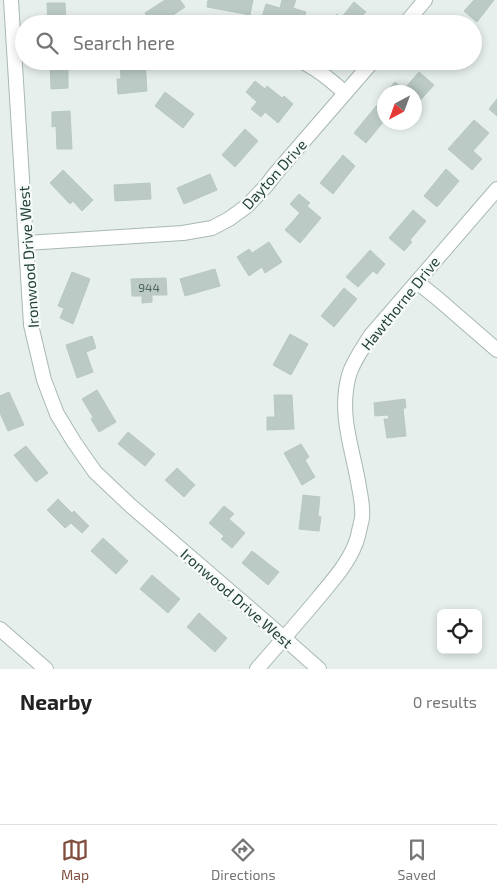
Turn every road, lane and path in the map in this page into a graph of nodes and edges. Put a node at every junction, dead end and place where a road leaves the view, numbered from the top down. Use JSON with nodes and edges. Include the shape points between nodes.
{"nodes":[{"id":1,"x":11,"y":0,"type":"edge"},
{"id":2,"x":425,"y":0,"type":"edge"},
{"id":3,"x":412,"y":15,"type":"edge"},
{"id":4,"x":15,"y":65,"type":"edge"},
{"id":5,"x":15,"y":70,"type":"edge"},
{"id":6,"x":316,"y":70,"type":"edge"},
{"id":7,"x":365,"y":70,"type":"edge"},
{"id":8,"x":346,"y":93,"type":"junction"},
{"id":9,"x":497,"y":189,"type":"edge"},
{"id":10,"x":26,"y":243,"type":"junction"},
{"id":11,"x":417,"y":282,"type":"junction"},
{"id":12,"x":497,"y":350,"type":"edge"},
{"id":13,"x":0,"y":629,"type":"edge"},
{"id":14,"x":284,"y":638,"type":"junction"},
{"id":15,"x":46,"y":669,"type":"edge"},
{"id":16,"x":257,"y":669,"type":"edge"},
{"id":17,"x":319,"y":669,"type":"edge"}],
"edges":[{"from":1,"to":4,"type":"street","name":"Ironwood Drive West"},
{"from":2,"to":3,"type":"street"},
{"from":5,"to":10,"type":"street","name":"Ironwood Drive West"},
{"from":6,"to":8,"type":"street"},
{"from":7,"to":8,"type":"street","name":"Dayton Drive"},
{"from":8,"to":10,"type":"street","name":"Dayton Drive","via":[[247,206],[212,228],[183,233]]},
{"from":9,"to":11,"type":"street","name":"Hawthorne Drive"},
{"from":10,"to":14,"type":"street","name":"Ironwood Drive West","via":[[29,306],[36,347],[57,414],[74,442],[95,472],[131,506]]},
{"from":11,"to":12,"type":"street"},
{"from":11,"to":14,"type":"street","name":"Hawthorne Drive","via":[[371,336],[349,374],[345,417],[362,502],[357,539],[338,574]]},
{"from":13,"to":15,"type":"street"},
{"from":14,"to":16,"type":"street","name":"Hawthorne Drive"},
{"from":14,"to":17,"type":"street","name":"Ironwood Drive West"}]}
